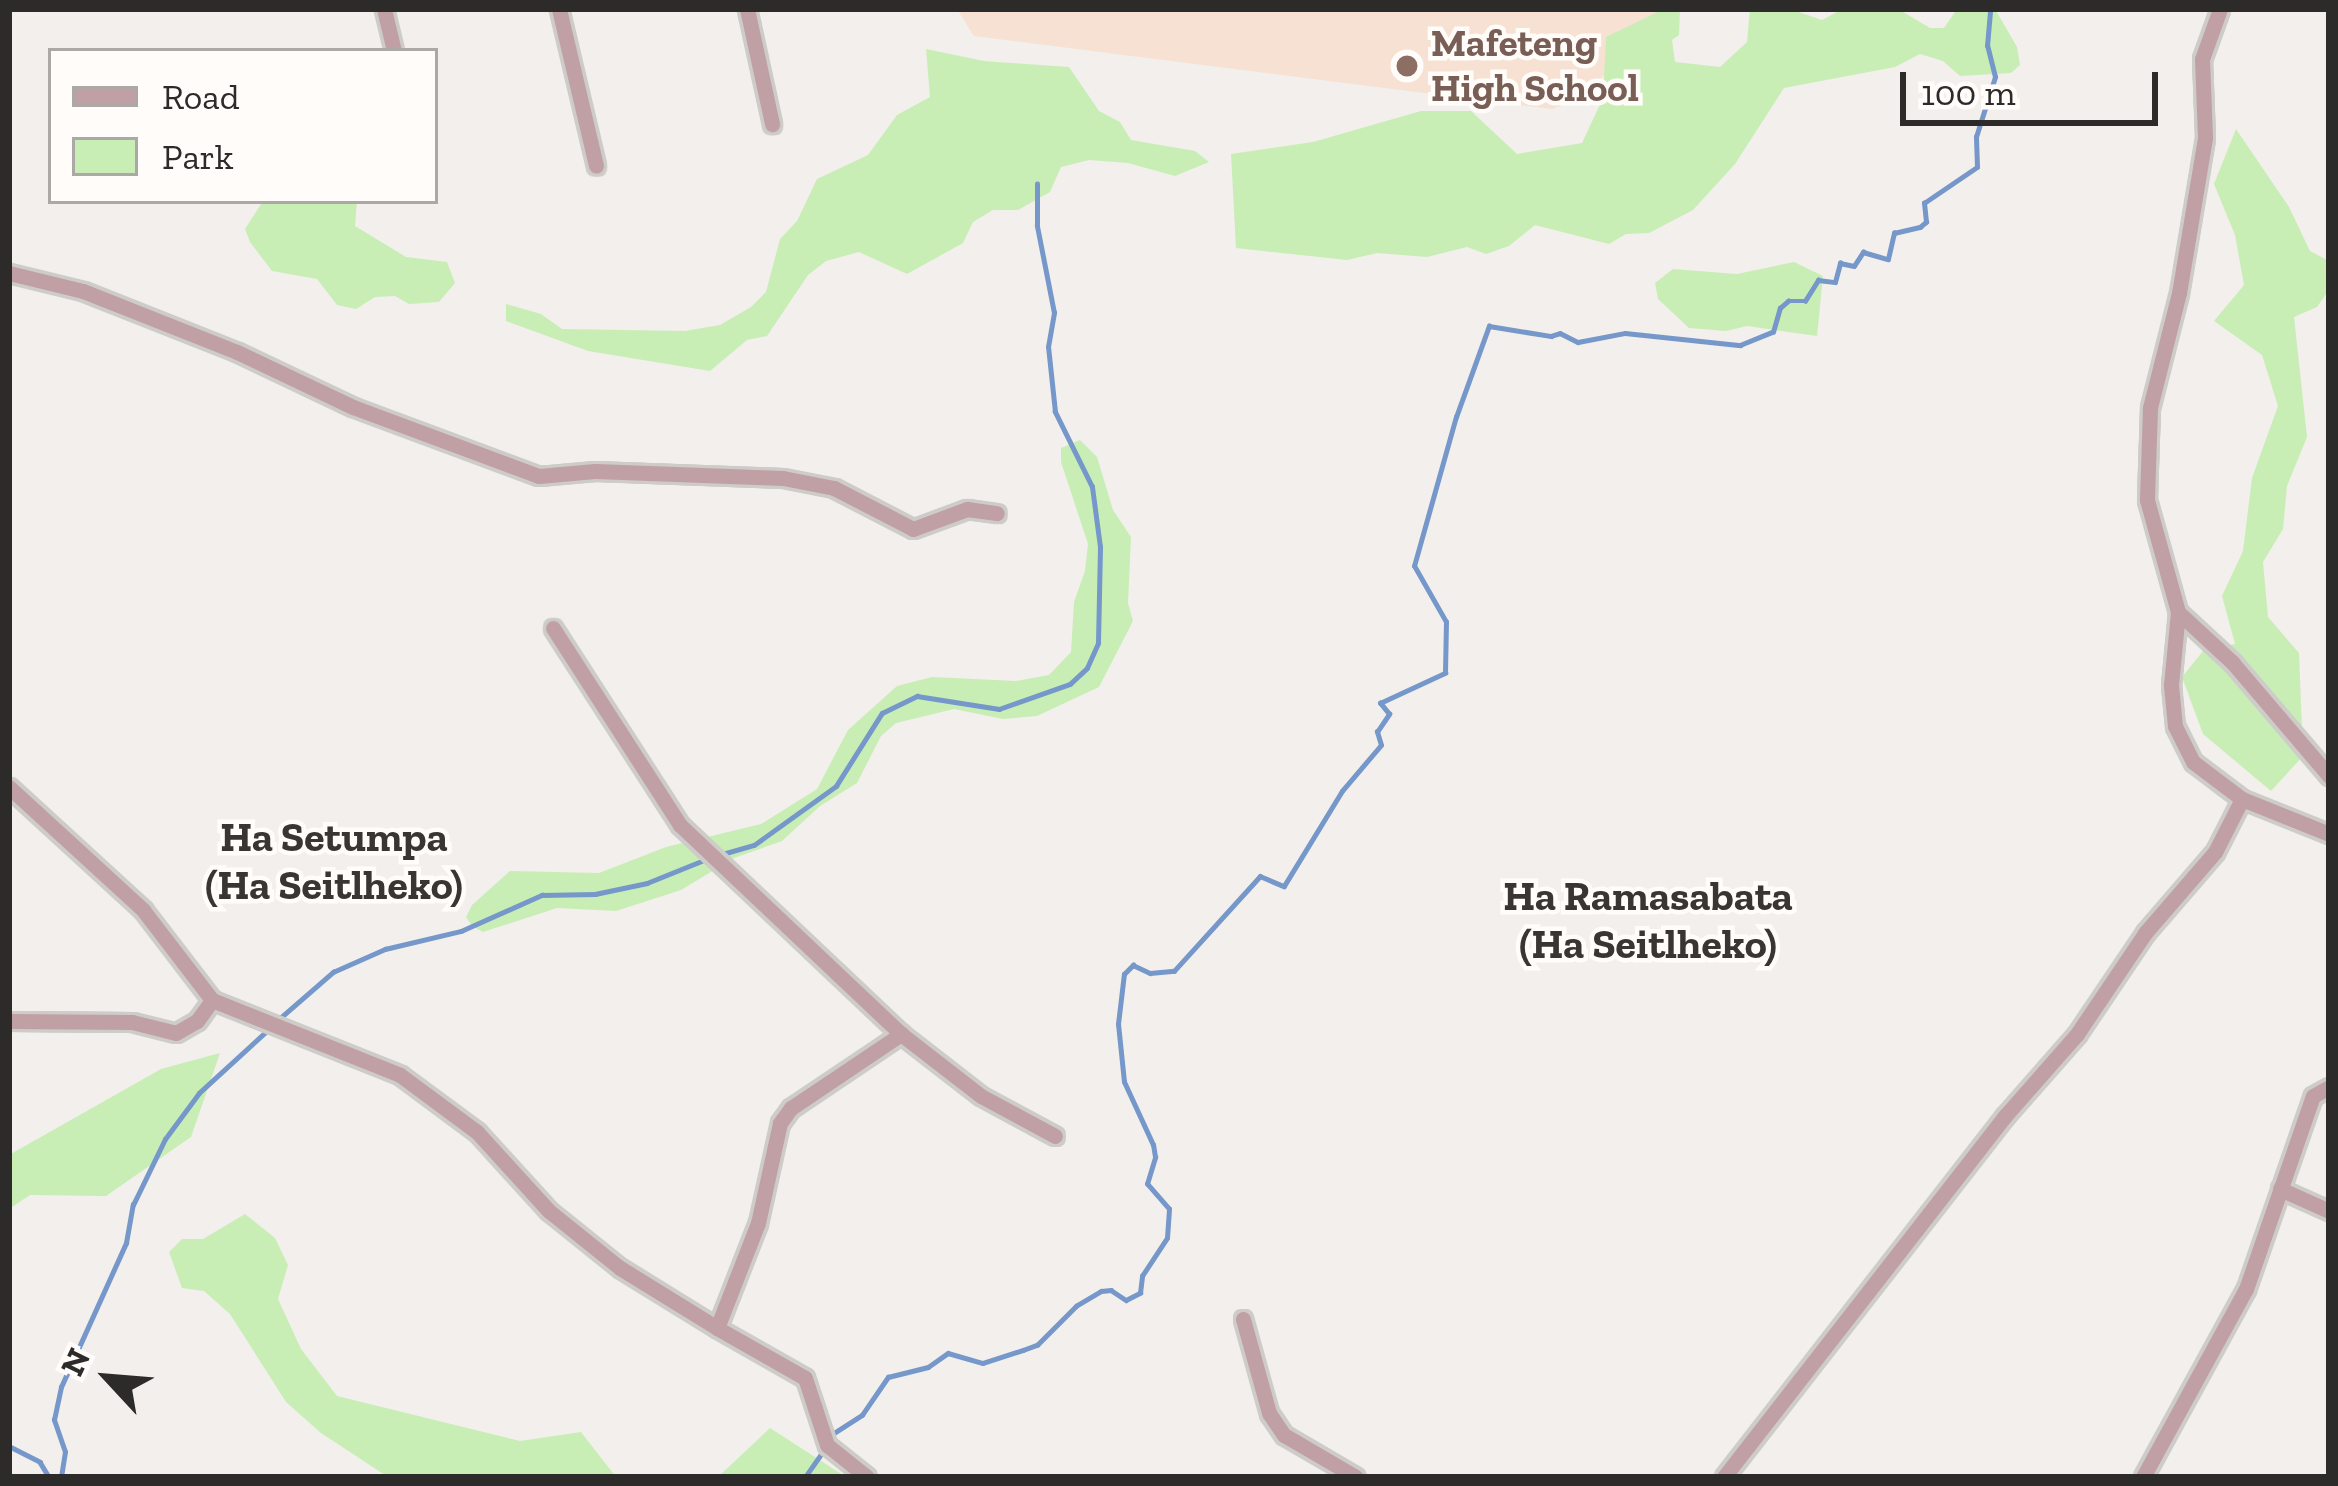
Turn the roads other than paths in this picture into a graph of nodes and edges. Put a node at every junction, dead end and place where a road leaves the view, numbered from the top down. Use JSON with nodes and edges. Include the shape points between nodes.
{"nodes":[{"id":1,"x":383,"y":9,"type":"edge"},
{"id":2,"x":560,"y":9,"type":"edge"},
{"id":3,"x":747,"y":9,"type":"edge"},
{"id":4,"x":2219,"y":9,"type":"edge"},
{"id":5,"x":393,"y":48,"type":"edge"},
{"id":6,"x":772,"y":124,"type":"dead end"},
{"id":7,"x":596,"y":166,"type":"dead end"},
{"id":8,"x":9,"y":273,"type":"edge"},
{"id":9,"x":998,"y":513,"type":"dead end"},
{"id":10,"x":2178,"y":612,"type":"junction"},
{"id":11,"x":554,"y":628,"type":"dead end"},
{"id":12,"x":2329,"y":776,"type":"edge"},
{"id":13,"x":9,"y":787,"type":"edge"},
{"id":14,"x":2242,"y":799,"type":"junction"},
{"id":15,"x":2329,"y":834,"type":"edge"},
{"id":16,"x":212,"y":1000,"type":"junction"},
{"id":17,"x":9,"y":1021,"type":"edge"},
{"id":18,"x":901,"y":1034,"type":"junction"},
{"id":19,"x":2329,"y":1087,"type":"edge"},
{"id":20,"x":1055,"y":1136,"type":"dead end"},
{"id":21,"x":2280,"y":1190,"type":"junction"},
{"id":22,"x":2329,"y":1210,"type":"edge"},
{"id":23,"x":1243,"y":1319,"type":"dead end"},
{"id":24,"x":717,"y":1328,"type":"junction"},
{"id":25,"x":867,"y":1477,"type":"edge"},
{"id":26,"x":1355,"y":1477,"type":"edge"},
{"id":27,"x":1724,"y":1477,"type":"edge"},
{"id":28,"x":2143,"y":1477,"type":"edge"}],
"edges":[{"from":1,"to":5,"type":"street"},
{"from":2,"to":7,"type":"street"},
{"from":3,"to":6,"type":"street"},
{"from":4,"to":10,"type":"street","via":[[2202,59],[2205,138],[2146,459],[2147,500]]},
{"from":8,"to":9,"type":"street","via":[[83,291],[538,476],[783,478],[834,488],[913,529],[968,508]]},
{"from":10,"to":12,"type":"street"},
{"from":10,"to":14,"type":"street","via":[[2175,726],[2193,762]]},
{"from":11,"to":18,"type":"street","via":[[680,825]]},
{"from":13,"to":16,"type":"street","via":[[143,910]]},
{"from":14,"to":15,"type":"street"},
{"from":14,"to":27,"type":"street","via":[[2215,852],[2111,977],[2077,1034]]},
{"from":16,"to":17,"type":"street","via":[[176,1033],[131,1022]]},
{"from":16,"to":24,"type":"street","via":[[377,1062],[418,1088],[477,1132],[549,1211],[620,1268]]},
{"from":18,"to":20,"type":"street","via":[[981,1096]]},
{"from":18,"to":24,"type":"street","via":[[780,1123],[758,1223]]},
{"from":19,"to":21,"type":"street","via":[[2313,1096]]},
{"from":21,"to":22,"type":"street"},
{"from":21,"to":28,"type":"street","via":[[2246,1289]]},
{"from":23,"to":26,"type":"street","via":[[1269,1413],[1284,1435]]},
{"from":24,"to":25,"type":"street","via":[[805,1378],[827,1444]]}]}
